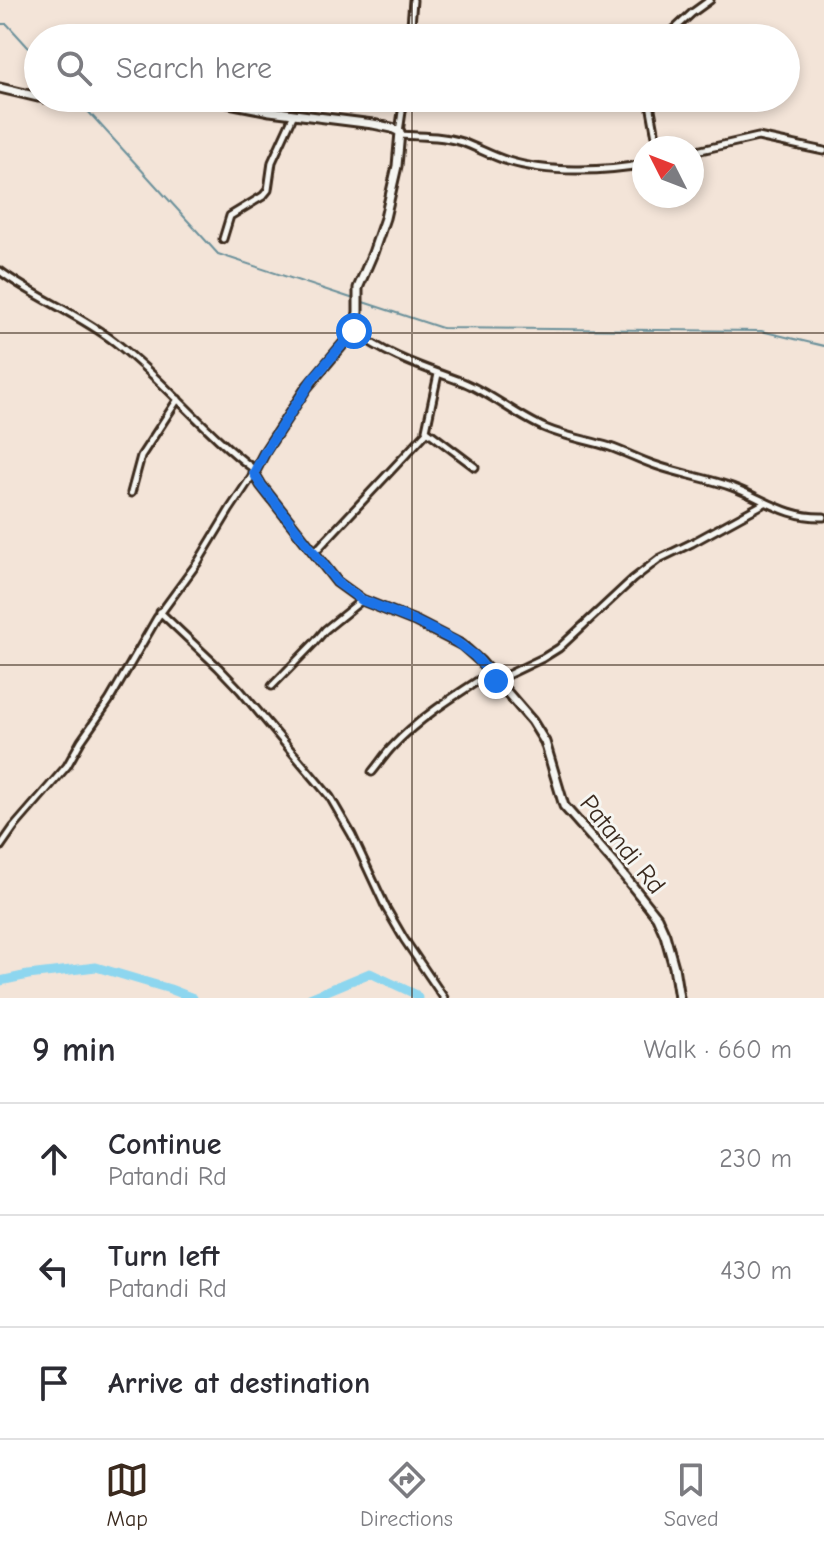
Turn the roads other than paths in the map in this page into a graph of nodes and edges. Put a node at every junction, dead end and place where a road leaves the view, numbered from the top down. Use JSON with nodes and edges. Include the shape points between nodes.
{"nodes":[{"id":1,"x":413,"y":0,"type":"edge"},
{"id":2,"x":710,"y":0,"type":"edge"},
{"id":3,"x":411,"y":24,"type":"edge"},
{"id":4,"x":680,"y":24,"type":"edge"},
{"id":5,"x":0,"y":88,"type":"edge"},
{"id":6,"x":24,"y":94,"type":"edge"},
{"id":7,"x":278,"y":112,"type":"edge"},
{"id":8,"x":402,"y":112,"type":"edge"},
{"id":9,"x":652,"y":112,"type":"edge"},
{"id":10,"x":294,"y":114,"type":"junction"},
{"id":11,"x":400,"y":133,"type":"junction"},
{"id":12,"x":656,"y":136,"type":"edge"},
{"id":13,"x":704,"y":149,"type":"edge"},
{"id":14,"x":824,"y":151,"type":"edge"},
{"id":15,"x":632,"y":166,"type":"edge"},
{"id":16,"x":223,"y":239,"type":"dead end"},
{"id":17,"x":0,"y":271,"type":"edge"},
{"id":18,"x":354,"y":331,"type":"junction"},
{"id":19,"x":438,"y":374,"type":"junction"},
{"id":20,"x":178,"y":399,"type":"junction"},
{"id":21,"x":427,"y":432,"type":"junction"},
{"id":22,"x":475,"y":467,"type":"dead end"},
{"id":23,"x":255,"y":471,"type":"junction"},
{"id":24,"x":131,"y":493,"type":"dead end"},
{"id":25,"x":765,"y":503,"type":"junction"},
{"id":26,"x":824,"y":517,"type":"edge"},
{"id":27,"x":313,"y":553,"type":"junction"},
{"id":28,"x":362,"y":600,"type":"junction"},
{"id":29,"x":160,"y":612,"type":"junction"},
{"id":30,"x":490,"y":673,"type":"junction"},
{"id":31,"x":496,"y":681,"type":"junction"},
{"id":32,"x":272,"y":686,"type":"dead end"},
{"id":33,"x":372,"y":772,"type":"dead end"},
{"id":34,"x":0,"y":847,"type":"edge"},
{"id":35,"x":444,"y":998,"type":"edge"},
{"id":36,"x":679,"y":998,"type":"edge"}],
"edges":[{"from":1,"to":3,"type":"street"},
{"from":2,"to":4,"type":"street"},
{"from":5,"to":6,"type":"street"},
{"from":7,"to":10,"type":"street"},
{"from":8,"to":11,"type":"street"},
{"from":9,"to":12,"type":"street"},
{"from":10,"to":11,"type":"street","via":[[356,121]]},
{"from":10,"to":16,"type":"street","via":[[272,162],[268,190],[230,216]]},
{"from":11,"to":15,"type":"street","via":[[461,142],[538,167]]},
{"from":11,"to":18,"type":"street","via":[[385,218],[357,291]]},
{"from":13,"to":14,"type":"street","via":[[758,137]]},
{"from":17,"to":20,"type":"street","via":[[109,337]]},
{"from":18,"to":19,"type":"street","via":[[382,350]]},
{"from":18,"to":23,"type":"street","via":[[312,380]]},
{"from":19,"to":21,"type":"street"},
{"from":19,"to":25,"type":"street","via":[[489,394],[553,431],[732,487]]},
{"from":20,"to":23,"type":"street"},
{"from":20,"to":24,"type":"street","via":[[141,456]]},
{"from":21,"to":22,"type":"street"},
{"from":21,"to":27,"type":"street"},
{"from":23,"to":27,"type":"street","name":"Patandi Rd"},
{"from":23,"to":29,"type":"street"},
{"from":25,"to":26,"type":"street","via":[[796,515]]},
{"from":25,"to":31,"type":"street","via":[[659,559],[559,648]]},
{"from":27,"to":28,"type":"street","name":"Patandi Rd","via":[[333,579]]},
{"from":28,"to":30,"type":"street","name":"Patandi Rd","via":[[455,641]]},
{"from":28,"to":32,"type":"street"},
{"from":29,"to":34,"type":"street","via":[[67,766]]},
{"from":29,"to":35,"type":"street","via":[[240,690],[330,797],[386,908]]},
{"from":30,"to":31,"type":"street","name":"Patandi Rd"},
{"from":30,"to":33,"type":"street","via":[[409,730]]},
{"from":31,"to":36,"type":"street","name":"Patandi Rd","via":[[543,737],[564,806],[657,917]]}]}
